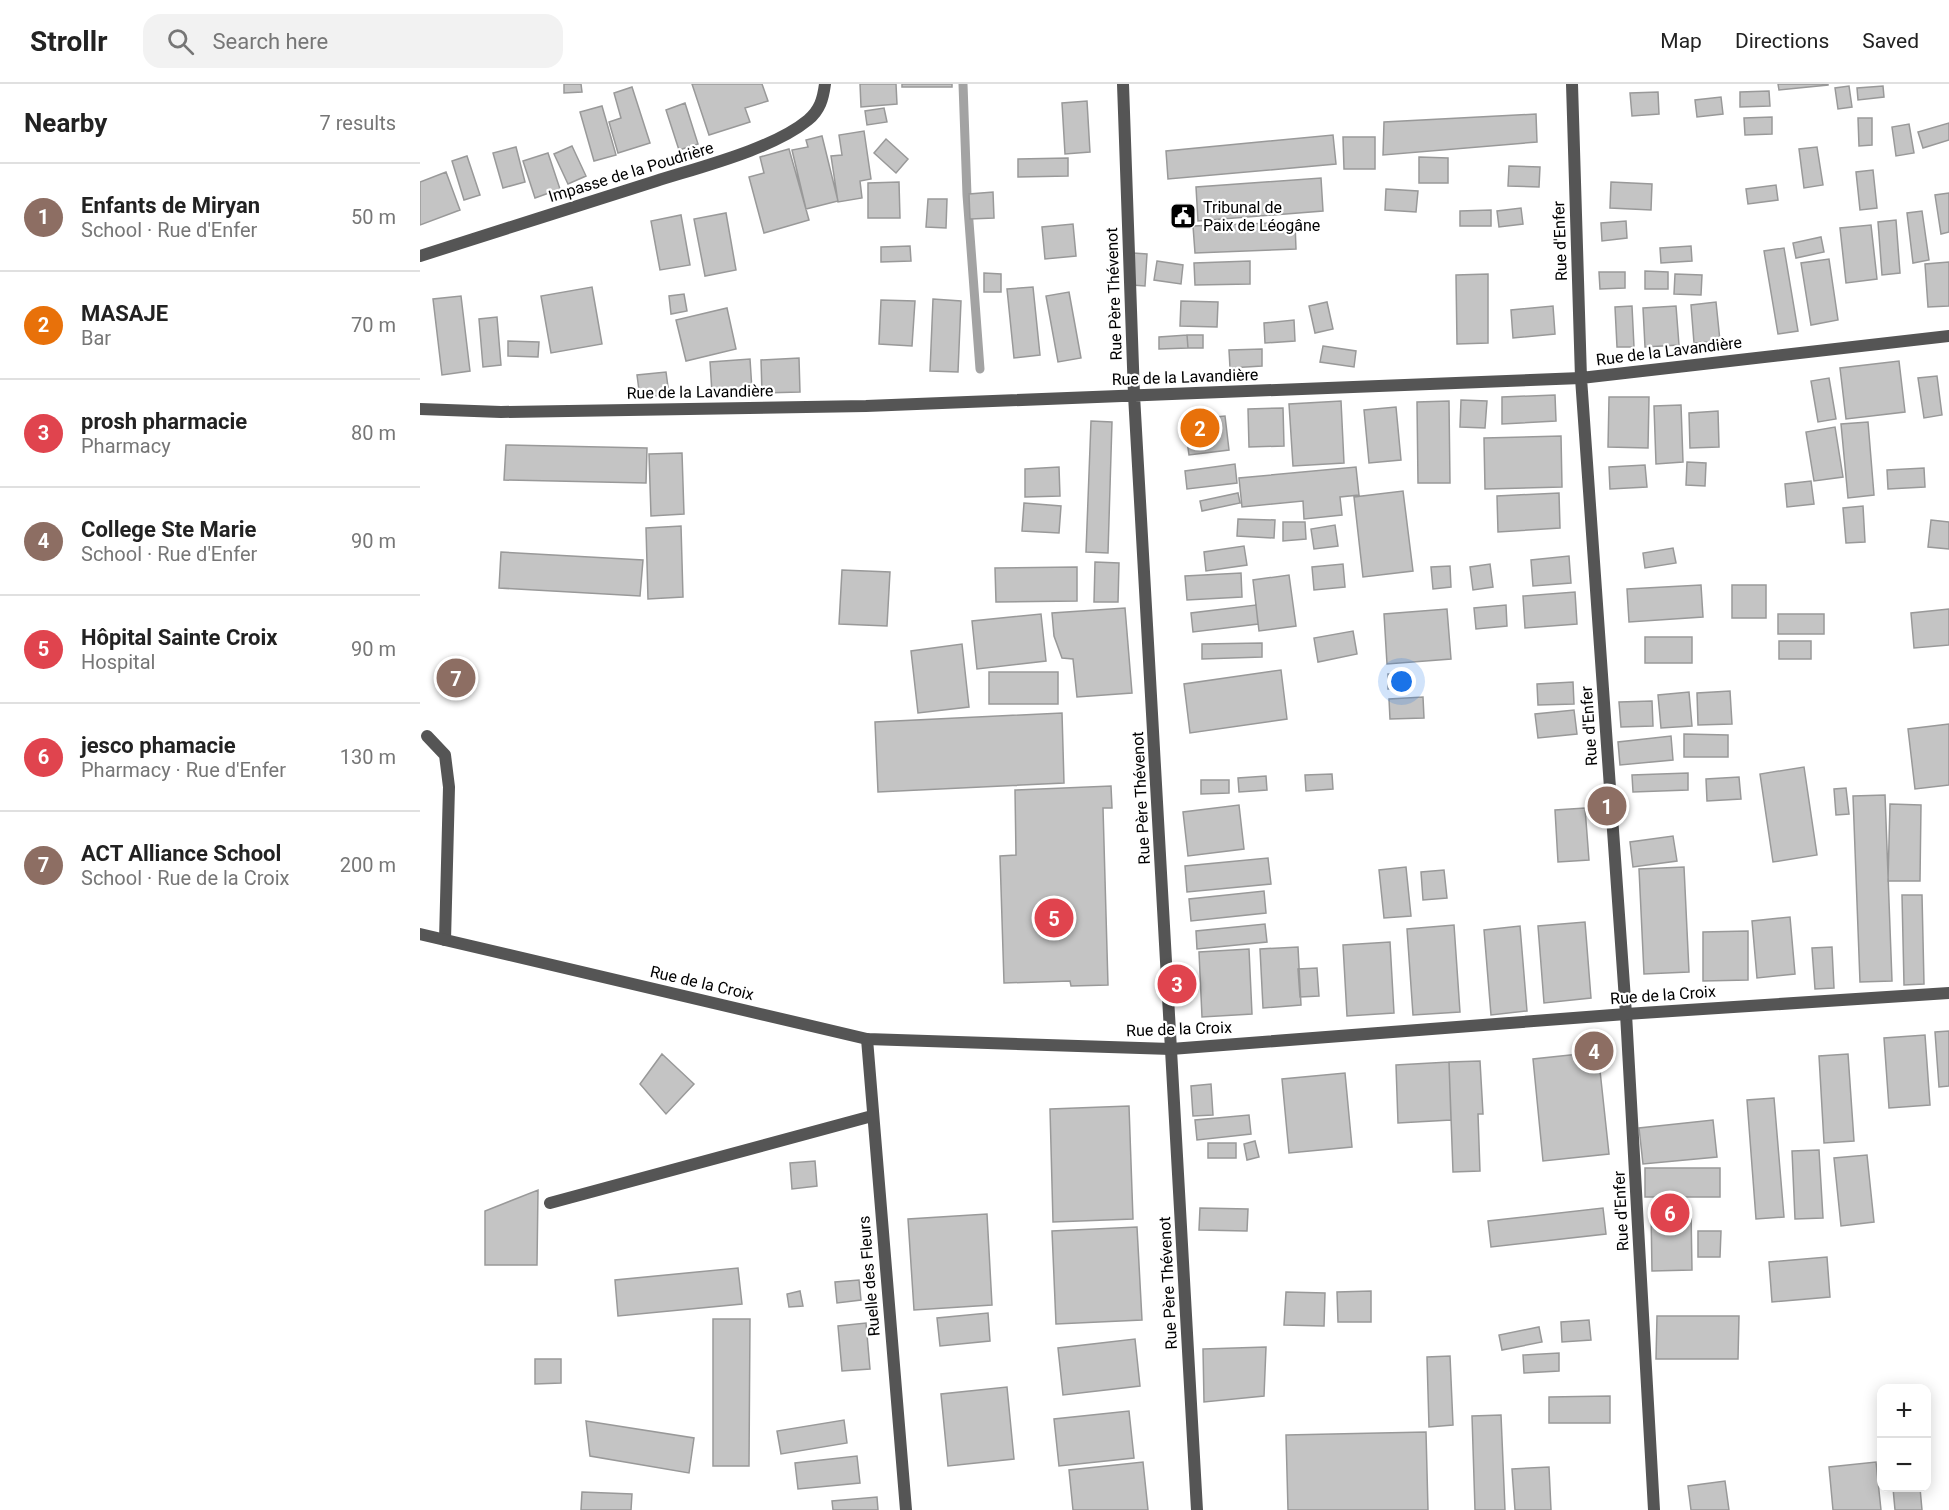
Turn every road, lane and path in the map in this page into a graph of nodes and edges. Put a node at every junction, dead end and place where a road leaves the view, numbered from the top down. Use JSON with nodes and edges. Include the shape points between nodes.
{"nodes":[{"id":1,"x":825,"y":84,"type":"edge"},
{"id":2,"x":1123,"y":84,"type":"edge"},
{"id":3,"x":1572,"y":84,"type":"edge"},
{"id":4,"x":420,"y":256,"type":"edge"},
{"id":5,"x":1949,"y":336,"type":"edge"},
{"id":6,"x":1581,"y":378,"type":"junction"},
{"id":7,"x":1134,"y":395,"type":"junction"},
{"id":8,"x":420,"y":409,"type":"edge"},
{"id":9,"x":427,"y":736,"type":"dead end"},
{"id":10,"x":420,"y":934,"type":"edge"},
{"id":11,"x":445,"y":940,"type":"junction"},
{"id":12,"x":1949,"y":993,"type":"edge"},
{"id":13,"x":1626,"y":1014,"type":"junction"},
{"id":14,"x":867,"y":1039,"type":"junction"},
{"id":15,"x":1172,"y":1049,"type":"junction"},
{"id":16,"x":872,"y":1116,"type":"junction"},
{"id":17,"x":550,"y":1203,"type":"dead end"},
{"id":18,"x":906,"y":1510,"type":"edge"},
{"id":19,"x":1197,"y":1510,"type":"edge"},
{"id":20,"x":1654,"y":1510,"type":"edge"}],
"edges":[{"from":1,"to":4,"type":"street","name":"Impasse de la Poudrière","via":[[817,112],[780,137],[729,158]]},
{"from":2,"to":7,"type":"street","name":"Rue Père Thévenot"},
{"from":3,"to":6,"type":"street","name":"Rue d'Enfer"},
{"from":5,"to":6,"type":"street","name":"Rue de la Lavandière"},
{"from":6,"to":7,"type":"street","name":"Rue de la Lavandière"},
{"from":6,"to":13,"type":"street","name":"Rue d'Enfer"},
{"from":7,"to":8,"type":"street","name":"Rue de la Lavandière","via":[[866,406],[501,412]]},
{"from":7,"to":15,"type":"street","name":"Rue Père Thévenot"},
{"from":9,"to":11,"type":"street","via":[[445,755],[449,787]]},
{"from":10,"to":11,"type":"street","name":"Rue de la Croix"},
{"from":11,"to":14,"type":"street","name":"Rue de la Croix"},
{"from":12,"to":13,"type":"street","name":"Rue de la Croix"},
{"from":13,"to":15,"type":"street","name":"Rue de la Croix"},
{"from":13,"to":20,"type":"street","name":"Rue d'Enfer"},
{"from":14,"to":15,"type":"street","name":"Rue de la Croix"},
{"from":14,"to":16,"type":"street","name":"Ruelle des Fleurs"},
{"from":15,"to":19,"type":"street","name":"Rue Père Thévenot"},
{"from":16,"to":17,"type":"street"},
{"from":16,"to":18,"type":"street","name":"Ruelle des Fleurs"}]}
